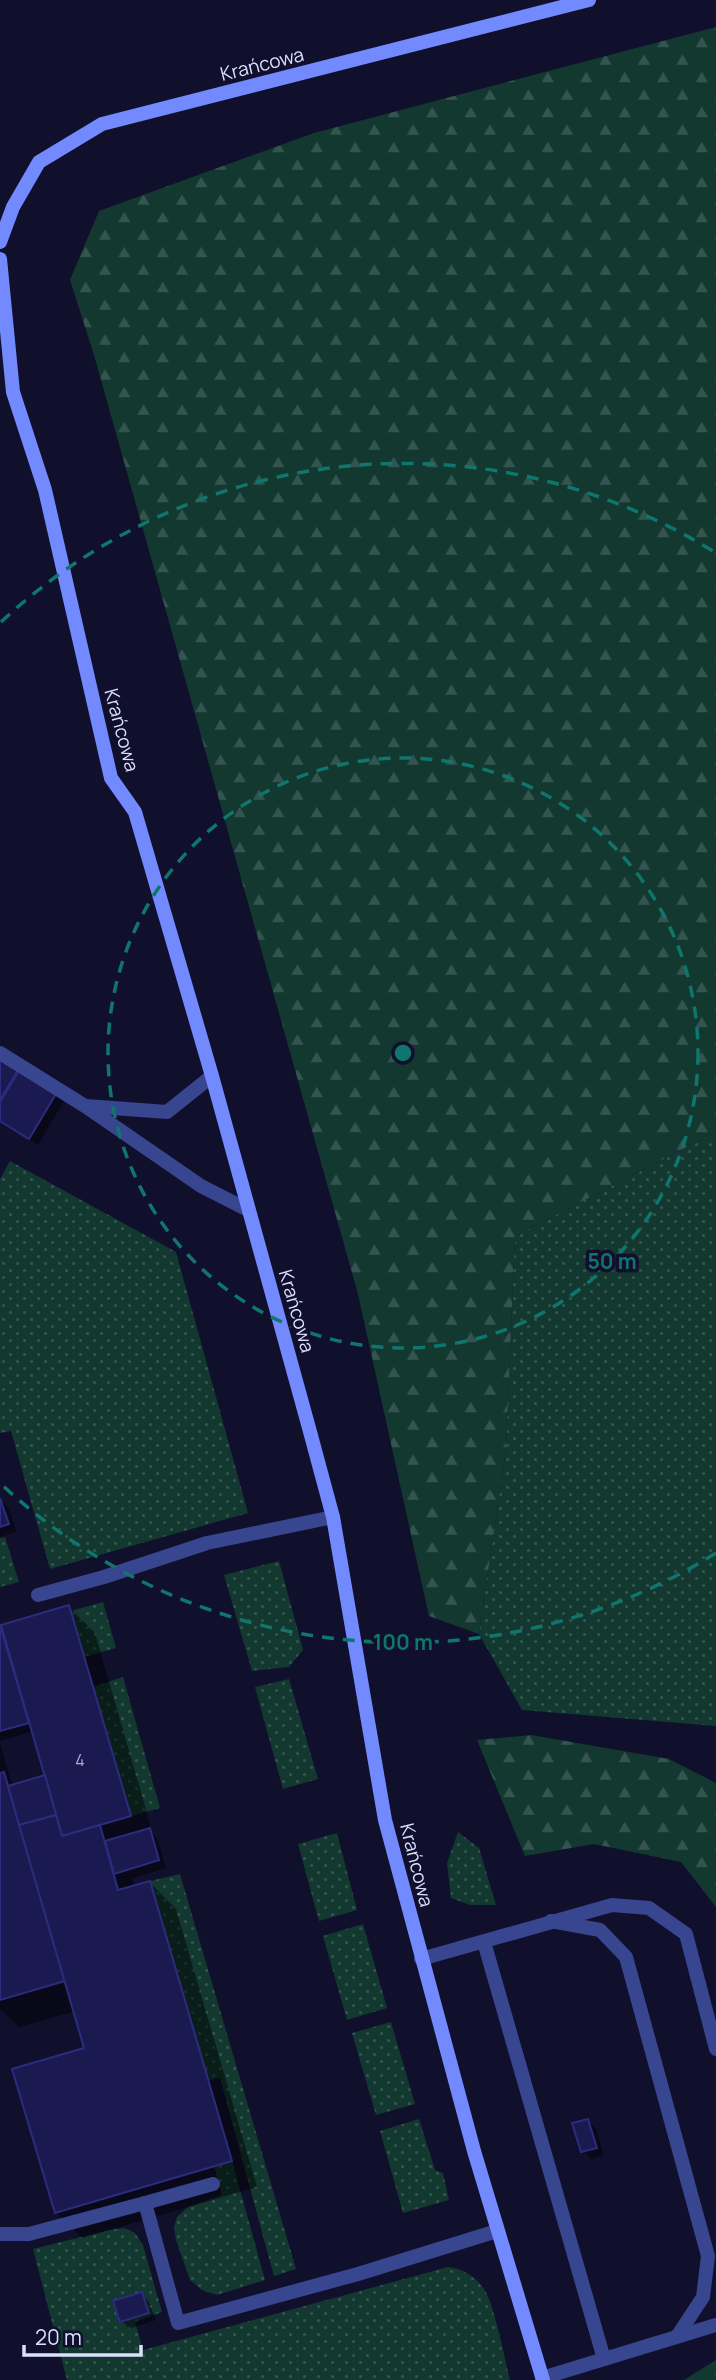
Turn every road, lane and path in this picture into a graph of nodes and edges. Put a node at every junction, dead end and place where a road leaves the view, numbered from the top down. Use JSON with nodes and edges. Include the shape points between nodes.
{"nodes":[{"id":1,"x":589,"y":0,"type":"edge"},
{"id":2,"x":0,"y":242,"type":"edge"},
{"id":3,"x":0,"y":259,"type":"edge"},
{"id":4,"x":7,"y":394,"type":"edge"},
{"id":5,"x":0,"y":1053,"type":"edge"},
{"id":6,"x":212,"y":1076,"type":"junction"},
{"id":7,"x":85,"y":1105,"type":"junction"},
{"id":8,"x":248,"y":1210,"type":"junction"},
{"id":9,"x":332,"y":1517,"type":"junction"},
{"id":10,"x":38,"y":1595,"type":"dead end"},
{"id":11,"x":551,"y":1921,"type":"junction"},
{"id":12,"x":484,"y":1941,"type":"junction"},
{"id":13,"x":422,"y":1959,"type":"junction"},
{"id":14,"x":716,"y":2049,"type":"edge"},
{"id":15,"x":213,"y":2184,"type":"dead end"},
{"id":16,"x":145,"y":2203,"type":"junction"},
{"id":17,"x":497,"y":2231,"type":"junction"},
{"id":18,"x":0,"y":2234,"type":"edge"},
{"id":19,"x":716,"y":2325,"type":"edge"},
{"id":20,"x":678,"y":2335,"type":"junction"},
{"id":21,"x":604,"y":2359,"type":"junction"},
{"id":22,"x":543,"y":2379,"type":"edge"}],
"edges":[{"from":1,"to":2,"type":"street","name":"Krańcowa","via":[[102,124],[39,162],[13,207]]},
{"from":3,"to":4,"type":"street","name":"Krańcowa"},
{"from":4,"to":6,"type":"street","name":"Krańcowa","via":[[45,490],[111,778],[135,812]]},
{"from":5,"to":7,"type":"lane"},
{"from":6,"to":7,"type":"lane","via":[[167,1112]]},
{"from":6,"to":8,"type":"street","name":"Krańcowa"},
{"from":7,"to":8,"type":"lane","via":[[201,1186]]},
{"from":8,"to":9,"type":"street","name":"Krańcowa"},
{"from":9,"to":10,"type":"lane","via":[[207,1544]]},
{"from":9,"to":13,"type":"street","name":"Krańcowa","via":[[385,1820]]},
{"from":11,"to":12,"type":"lane"},
{"from":11,"to":14,"type":"lane","via":[[612,1905],[649,1908],[686,1934]]},
{"from":11,"to":20,"type":"lane","via":[[600,1930],[626,1957],[708,2256],[703,2297]]},
{"from":12,"to":13,"type":"lane"},
{"from":12,"to":21,"type":"lane"},
{"from":13,"to":17,"type":"street","name":"Krańcowa"},
{"from":15,"to":16,"type":"lane"},
{"from":16,"to":17,"type":"lane","via":[[178,2323]]},
{"from":16,"to":18,"type":"lane","via":[[29,2234]]},
{"from":17,"to":22,"type":"street","name":"Krańcowa"},
{"from":19,"to":20,"type":"lane"},
{"from":20,"to":21,"type":"lane"},
{"from":21,"to":22,"type":"lane"}]}
